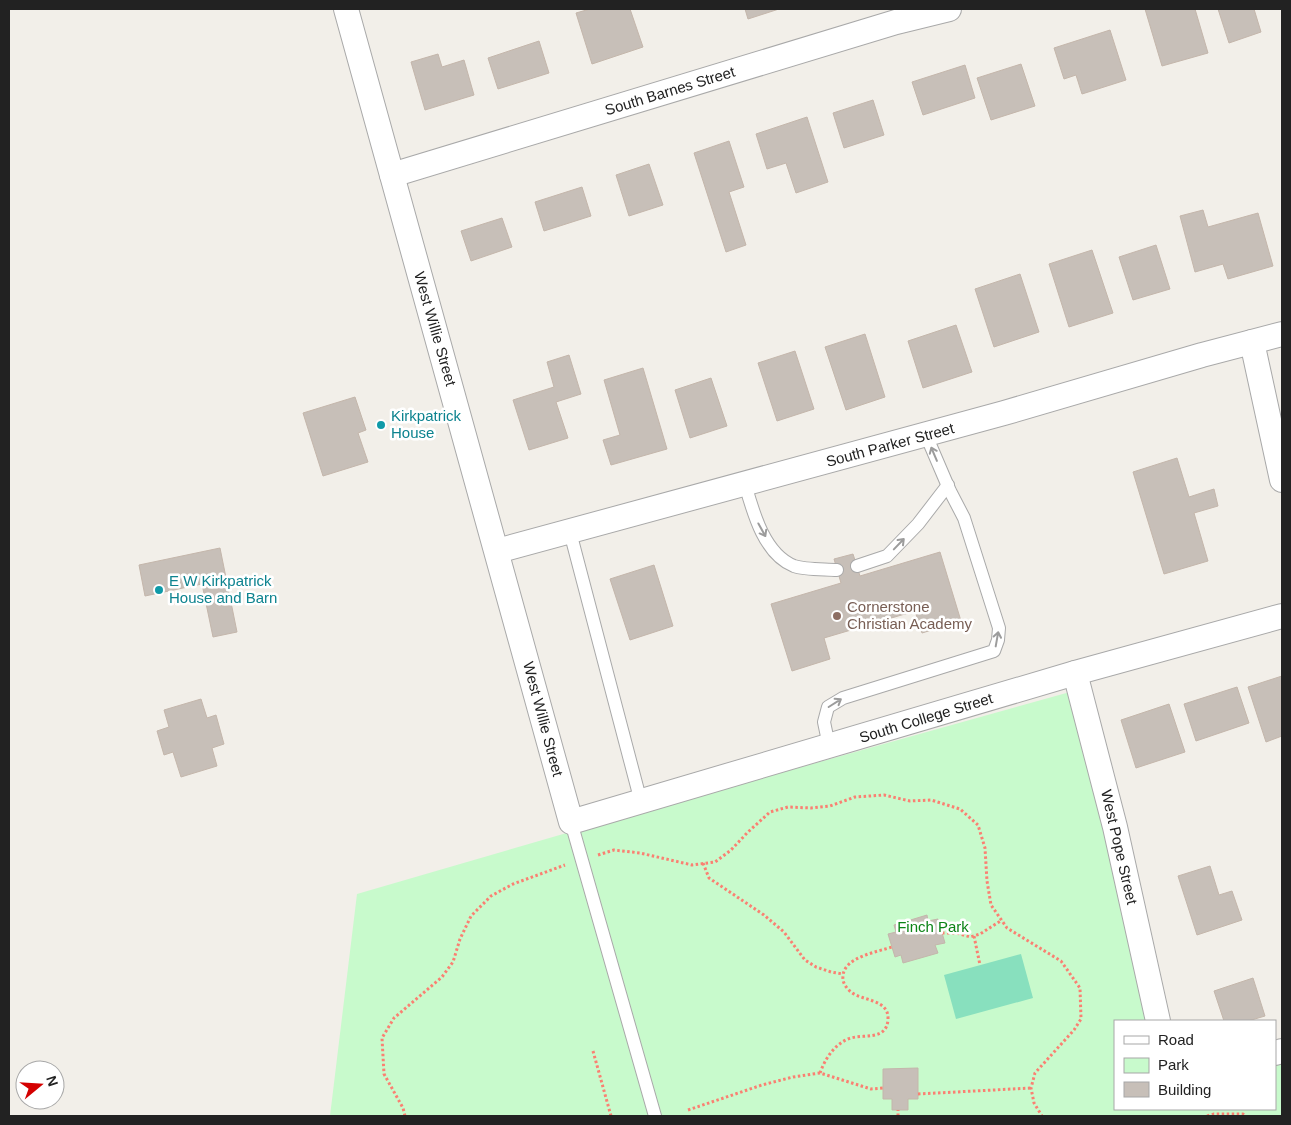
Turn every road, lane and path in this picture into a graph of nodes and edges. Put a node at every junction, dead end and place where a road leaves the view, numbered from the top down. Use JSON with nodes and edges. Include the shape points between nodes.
{"nodes":[{"id":1,"x":346,"y":9,"type":"edge"},
{"id":2,"x":949,"y":9,"type":"edge"},
{"id":3,"x":894,"y":16,"type":"edge"},
{"id":4,"x":392,"y":175,"type":"junction"},
{"id":5,"x":1282,"y":334,"type":"edge"},
{"id":6,"x":1252,"y":342,"type":"junction"},
{"id":7,"x":926,"y":435,"type":"junction"},
{"id":8,"x":1282,"y":480,"type":"edge"},
{"id":9,"x":745,"y":484,"type":"junction"},
{"id":10,"x":948,"y":485,"type":"junction"},
{"id":11,"x":570,"y":532,"type":"junction"},
{"id":12,"x":497,"y":551,"type":"junction"},
{"id":13,"x":857,"y":566,"type":"dead end"},
{"id":14,"x":838,"y":570,"type":"dead end"},
{"id":15,"x":1282,"y":616,"type":"edge"},
{"id":16,"x":1075,"y":673,"type":"junction"},
{"id":17,"x":829,"y":746,"type":"junction"},
{"id":18,"x":641,"y":802,"type":"junction"},
{"id":19,"x":571,"y":822,"type":"junction"},
{"id":20,"x":594,"y":856,"type":"dead end"},
{"id":21,"x":703,"y":863,"type":"junction"},
{"id":22,"x":561,"y":867,"type":"dead end"},
{"id":23,"x":1002,"y":920,"type":"junction"},
{"id":24,"x":942,"y":933,"type":"dead end"},
{"id":25,"x":974,"y":936,"type":"junction"},
{"id":26,"x":892,"y":947,"type":"dead end"},
{"id":27,"x":980,"y":965,"type":"dead end"},
{"id":28,"x":843,"y":974,"type":"junction"},
{"id":29,"x":1158,"y":1020,"type":"edge"},
{"id":30,"x":593,"y":1051,"type":"dead end"},
{"id":31,"x":820,"y":1073,"type":"junction"},
{"id":32,"x":883,"y":1088,"type":"dead end"},
{"id":33,"x":1031,"y":1088,"type":"junction"},
{"id":34,"x":918,"y":1094,"type":"dead end"},
{"id":35,"x":688,"y":1110,"type":"dead end"},
{"id":36,"x":898,"y":1110,"type":"dead end"},
{"id":37,"x":405,"y":1116,"type":"edge"},
{"id":38,"x":611,"y":1116,"type":"edge"},
{"id":39,"x":655,"y":1116,"type":"edge"},
{"id":40,"x":898,"y":1116,"type":"edge"},
{"id":41,"x":1042,"y":1116,"type":"edge"},
{"id":42,"x":1207,"y":1116,"type":"edge"},
{"id":43,"x":1246,"y":1116,"type":"edge"}],
"edges":[{"from":1,"to":4,"type":"street","name":"West Willie Street"},
{"from":2,"to":3,"type":"street","name":"South Barnes Street"},
{"from":3,"to":4,"type":"street","name":"South Barnes Street"},
{"from":4,"to":12,"type":"street","name":"West Willie Street"},
{"from":5,"to":6,"type":"street","name":"South Parker Street"},
{"from":6,"to":7,"type":"street","name":"South Parker Street"},
{"from":6,"to":8,"type":"street"},
{"from":7,"to":9,"type":"street","name":"South Parker Street"},
{"from":10,"to":7,"type":"lane","one_way":true},
{"from":9,"to":11,"type":"street","name":"South Parker Street"},
{"from":9,"to":14,"type":"lane","one_way":true,"via":[[754,516],[776,554],[795,566]]},
{"from":13,"to":10,"type":"lane","one_way":true,"via":[[886,556],[918,524]]},
{"from":17,"to":10,"type":"lane","one_way":true,"via":[[824,722],[828,707],[843,698],[994,651],[999,628],[964,518]]},
{"from":11,"to":12,"type":"street","name":"South Parker Street"},
{"from":11,"to":18,"type":"lane"},
{"from":12,"to":19,"type":"street","name":"West Willie Street"},
{"from":15,"to":16,"type":"street","name":"South College Street"},
{"from":16,"to":17,"type":"street","name":"South College Street"},
{"from":16,"to":29,"type":"street","name":"West Pope Street","via":[[1125,871]]},
{"from":17,"to":18,"type":"street","name":"South College Street"},
{"from":18,"to":19,"type":"street","name":"South College Street"},
{"from":19,"to":39,"type":"lane"},
{"from":20,"to":21,"type":"path","via":[[614,850],[692,865]]},
{"from":21,"to":23,"type":"path","via":[[715,862],[770,812],[788,807],[830,806],[856,797],[884,795],[910,801],[931,800],[960,809],[978,825],[985,848],[991,905]]},
{"from":21,"to":28,"type":"path","via":[[709,878],[777,926],[805,960],[816,967]]},
{"from":22,"to":37,"type":"path","via":[[513,884],[491,896],[471,916],[453,962],[442,977],[390,1024],[382,1038],[384,1074]]},
{"from":23,"to":25,"type":"path"},
{"from":23,"to":33,"type":"path","via":[[1007,928],[1061,961],[1080,988],[1081,1019],[1035,1073]]},
{"from":24,"to":25,"type":"path"},
{"from":25,"to":27,"type":"path"},
{"from":26,"to":28,"type":"path","via":[[857,958],[847,964]]},
{"from":28,"to":31,"type":"path","via":[[843,983],[851,992],[876,1002],[886,1010],[888,1019],[879,1034],[848,1039],[833,1050]]},
{"from":30,"to":38,"type":"path"},
{"from":31,"to":32,"type":"path","via":[[871,1089]]},
{"from":31,"to":35,"type":"path","via":[[762,1085]]},
{"from":33,"to":34,"type":"path"},
{"from":33,"to":41,"type":"path","via":[[1034,1103]]},
{"from":36,"to":40,"type":"path"},
{"from":42,"to":43,"type":"path"}]}
